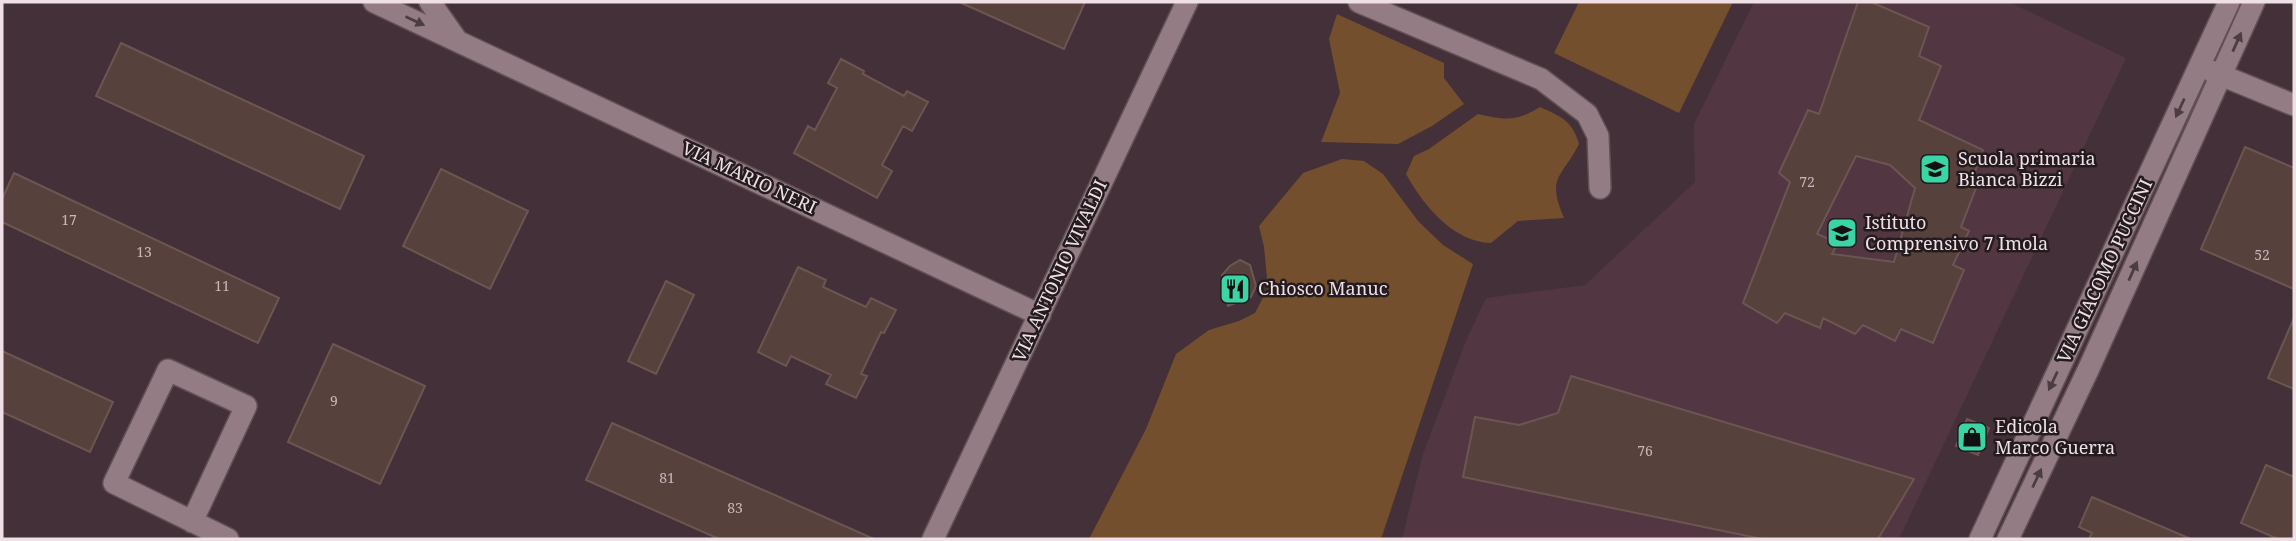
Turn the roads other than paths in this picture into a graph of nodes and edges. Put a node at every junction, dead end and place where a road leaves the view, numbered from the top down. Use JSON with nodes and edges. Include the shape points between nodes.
{"nodes":[{"id":1,"x":374,"y":2,"type":"edge"},
{"id":2,"x":430,"y":2,"type":"edge"},
{"id":3,"x":1187,"y":2,"type":"edge"},
{"id":4,"x":1359,"y":2,"type":"edge"},
{"id":5,"x":2229,"y":2,"type":"edge"},
{"id":6,"x":2254,"y":2,"type":"edge"},
{"id":7,"x":457,"y":41,"type":"junction"},
{"id":8,"x":2199,"y":66,"type":"junction"},
{"id":9,"x":2221,"y":76,"type":"junction"},
{"id":10,"x":2294,"y":105,"type":"edge"},
{"id":11,"x":1601,"y":188,"type":"dead end"},
{"id":12,"x":1040,"y":315,"type":"junction"},
{"id":13,"x":192,"y":522,"type":"junction"},
{"id":14,"x":228,"y":539,"type":"edge"},
{"id":15,"x":933,"y":539,"type":"edge"},
{"id":16,"x":1980,"y":539,"type":"edge"},
{"id":17,"x":2008,"y":539,"type":"edge"}],
"edges":[{"from":1,"to":7,"type":"street","name":"VIA MARIO NERI","one_way":true},
{"from":2,"to":7,"type":"street"},
{"from":3,"to":12,"type":"street","name":"VIA ANTONIO VIVALDI"},
{"from":4,"to":11,"type":"street","via":[[1541,79],[1587,114],[1598,136]]},
{"from":5,"to":8,"type":"street","name":"VIA GIACOMO PUCCINI"},
{"from":9,"to":6,"type":"street","name":"VIA GIACOMO PUCCINI","one_way":true},
{"from":7,"to":12,"type":"street","name":"VIA MARIO NERI"},
{"from":8,"to":9,"type":"street"},
{"from":8,"to":16,"type":"street","name":"VIA GIACOMO PUCCINI","one_way":true},
{"from":9,"to":10,"type":"street"},
{"from":17,"to":9,"type":"street","name":"VIA GIACOMO PUCCINI","one_way":true},
{"from":12,"to":15,"type":"street","name":"VIA ANTONIO VIVALDI"},
{"from":13,"to":13,"type":"street","via":[[246,406],[168,370],[114,483]]},
{"from":13,"to":14,"type":"street"}]}
